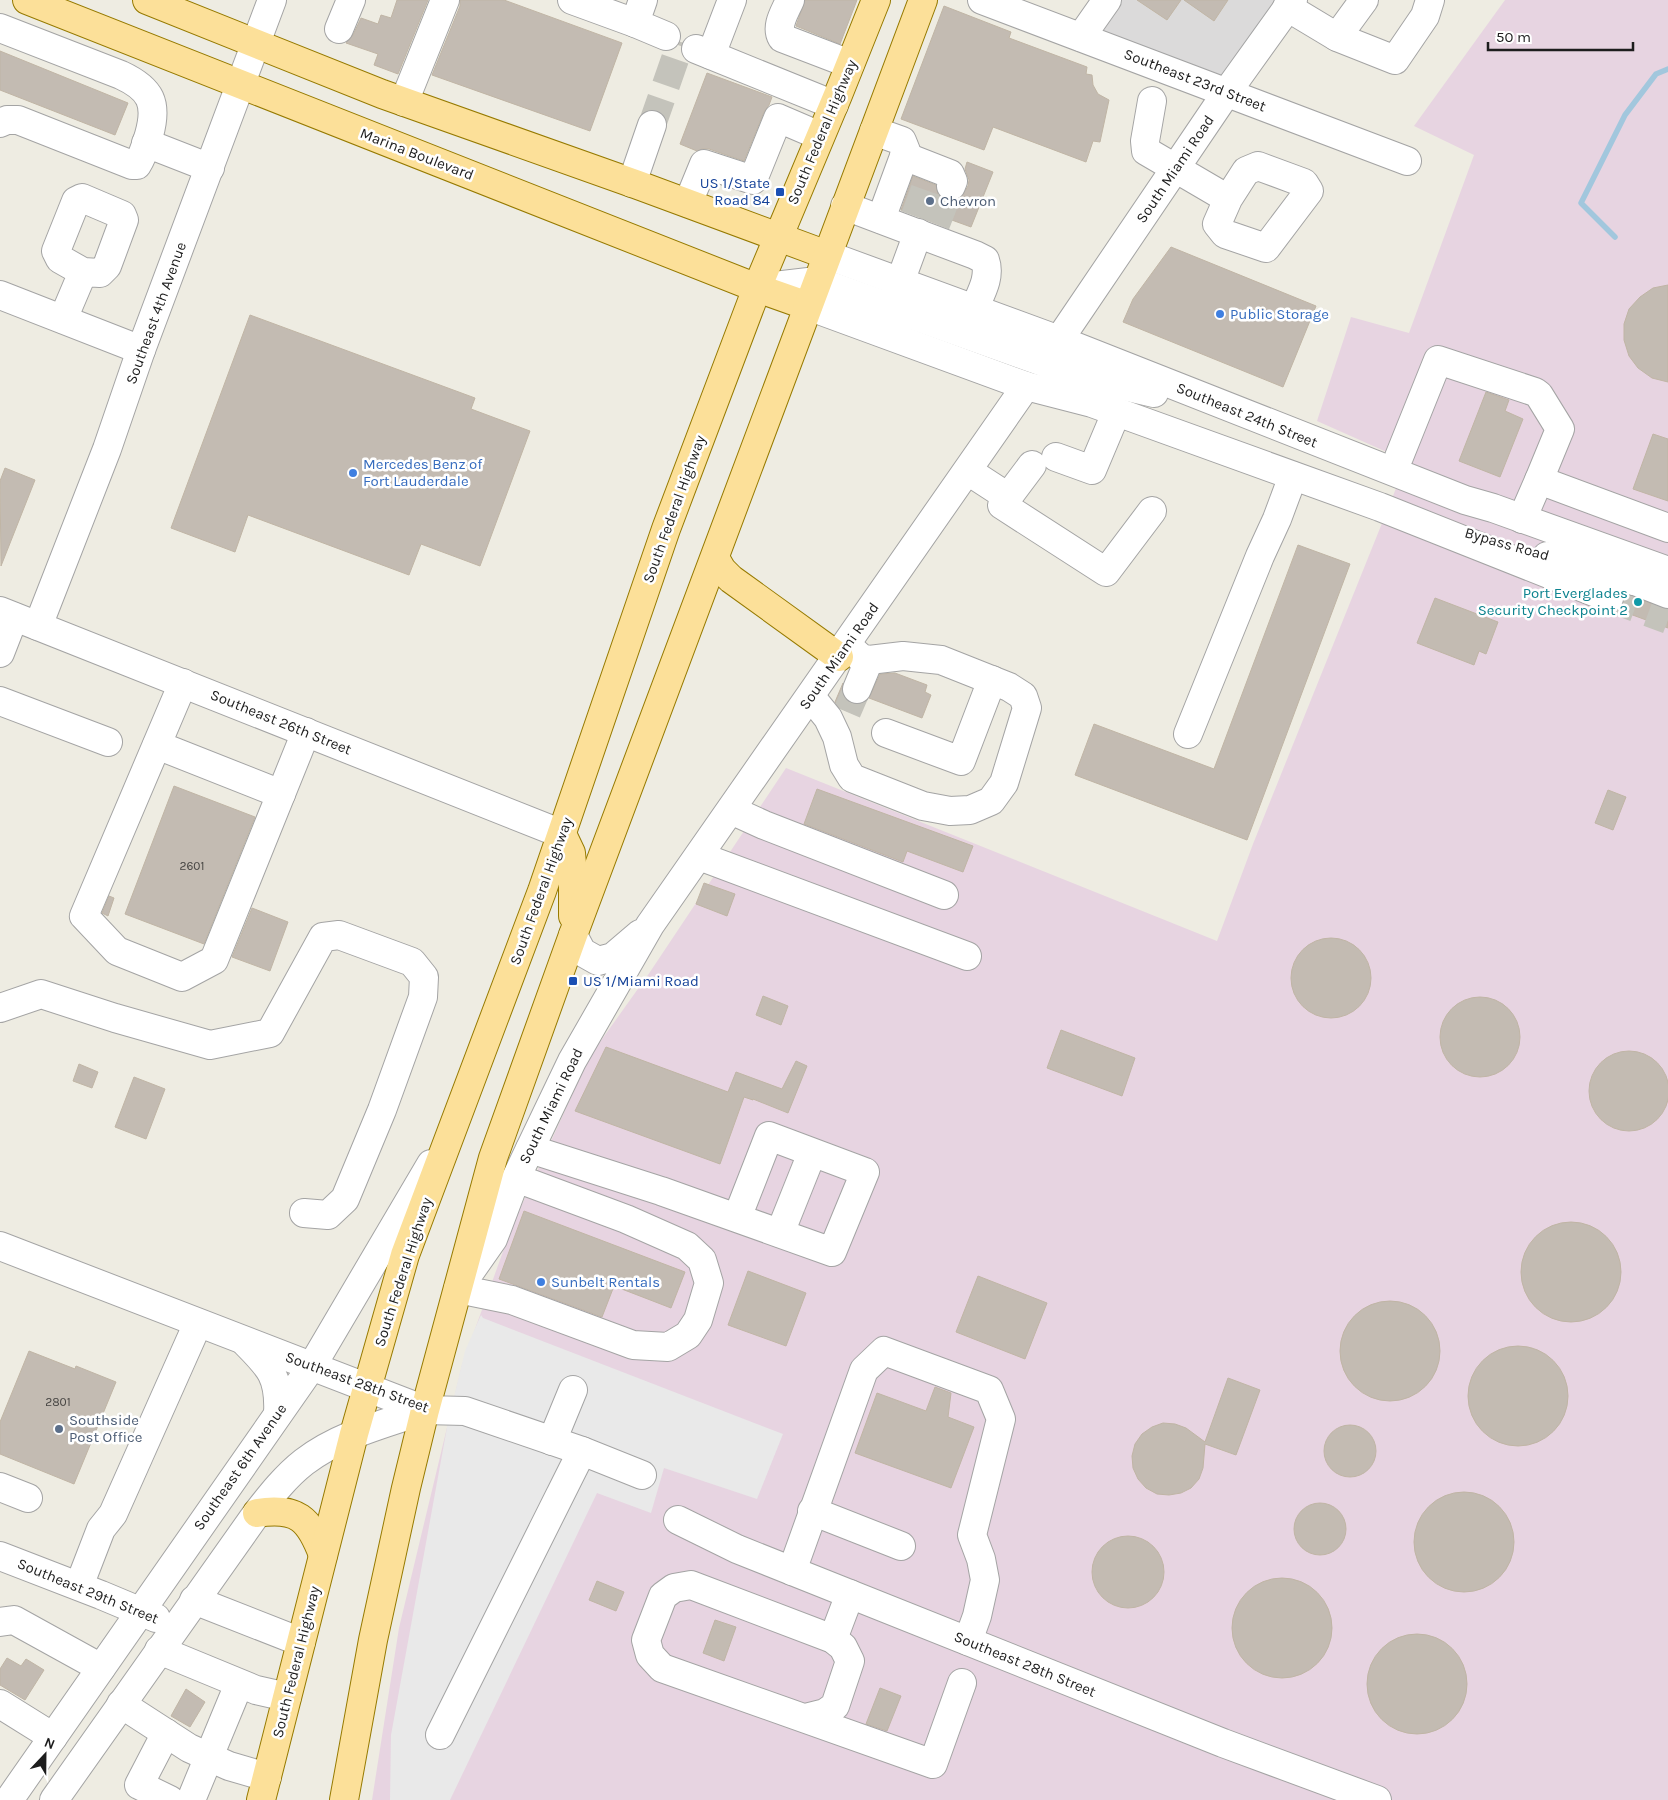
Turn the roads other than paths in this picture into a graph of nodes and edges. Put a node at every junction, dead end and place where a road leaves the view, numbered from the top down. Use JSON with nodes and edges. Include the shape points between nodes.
{"nodes":[{"id":1,"x":27,"y":0,"type":"edge"},
{"id":2,"x":147,"y":0,"type":"edge"},
{"id":3,"x":272,"y":0,"type":"edge"},
{"id":4,"x":351,"y":0,"type":"edge"},
{"id":5,"x":445,"y":0,"type":"edge"},
{"id":6,"x":572,"y":0,"type":"edge"},
{"id":7,"x":732,"y":0,"type":"edge"},
{"id":8,"x":790,"y":0,"type":"edge"},
{"id":9,"x":876,"y":0,"type":"edge"},
{"id":10,"x":923,"y":0,"type":"edge"},
{"id":11,"x":982,"y":0,"type":"edge"},
{"id":12,"x":1107,"y":0,"type":"edge"},
{"id":13,"x":1364,"y":0,"type":"edge"},
{"id":14,"x":1430,"y":0,"type":"edge"},
{"id":15,"x":1290,"y":4,"type":"edge"},
{"id":16,"x":1029,"y":8,"type":"edge"},
{"id":17,"x":639,"y":12,"type":"edge"},
{"id":18,"x":0,"y":28,"type":"edge"},
{"id":19,"x":339,"y":29,"type":"dead end"},
{"id":20,"x":666,"y":36,"type":"dead end"},
{"id":21,"x":1337,"y":36,"type":"junction"},
{"id":22,"x":1081,"y":37,"type":"junction"},
{"id":23,"x":257,"y":43,"type":"junction"},
{"id":24,"x":850,"y":64,"type":"junction"},
{"id":25,"x":240,"y":85,"type":"junction"},
{"id":26,"x":1227,"y":92,"type":"junction"},
{"id":27,"x":1152,"y":101,"type":"dead end"},
{"id":28,"x":404,"y":102,"type":"junction"},
{"id":29,"x":834,"y":105,"type":"junction"},
{"id":30,"x":0,"y":123,"type":"edge"},
{"id":31,"x":652,"y":125,"type":"tunnel mouth"},
{"id":32,"x":874,"y":131,"type":"junction"},
{"id":33,"x":820,"y":136,"type":"junction"},
{"id":34,"x":146,"y":143,"type":"junction"},
{"id":35,"x":904,"y":156,"type":"junction"},
{"id":36,"x":1407,"y":161,"type":"dead end"},
{"id":37,"x":210,"y":168,"type":"junction"},
{"id":38,"x":1175,"y":169,"type":"junction"},
{"id":39,"x":938,"y":178,"type":"dead end"},
{"id":40,"x":632,"y":183,"type":"junction"},
{"id":41,"x":1228,"y":199,"type":"dead end"},
{"id":42,"x":688,"y":203,"type":"junction"},
{"id":43,"x":845,"y":206,"type":"junction"},
{"id":44,"x":881,"y":219,"type":"junction"},
{"id":45,"x":922,"y":228,"type":"junction"},
{"id":46,"x":779,"y":236,"type":"junction"},
{"id":47,"x":827,"y":255,"type":"junction"},
{"id":48,"x":83,"y":272,"type":"dead end"},
{"id":49,"x":817,"y":281,"type":"junction"},
{"id":50,"x":900,"y":282,"type":"junction"},
{"id":51,"x":757,"y":288,"type":"junction"},
{"id":52,"x":0,"y":295,"type":"edge"},
{"id":53,"x":808,"y":306,"type":"junction"},
{"id":54,"x":974,"y":309,"type":"junction"},
{"id":55,"x":63,"y":319,"type":"junction"},
{"id":56,"x":1059,"y":340,"type":"junction"},
{"id":57,"x":141,"y":350,"type":"junction"},
{"id":58,"x":1026,"y":386,"type":"junction"},
{"id":59,"x":1239,"y":412,"type":"junction"},
{"id":60,"x":1116,"y":413,"type":"junction"},
{"id":61,"x":1290,"y":432,"type":"junction"},
{"id":62,"x":1399,"y":457,"type":"dead end"},
{"id":63,"x":968,"y":471,"type":"junction"},
{"id":64,"x":1293,"y":476,"type":"junction"},
{"id":65,"x":1008,"y":497,"type":"junction"},
{"id":66,"x":1464,"y":500,"type":"junction"},
{"id":67,"x":1530,"y":500,"type":"junction"},
{"id":68,"x":1380,"y":507,"type":"junction"},
{"id":69,"x":1152,"y":511,"type":"dead end"},
{"id":70,"x":1668,"y":528,"type":"edge"},
{"id":71,"x":715,"y":558,"type":"junction"},
{"id":72,"x":1668,"y":571,"type":"edge"},
{"id":73,"x":1634,"y":581,"type":"junction"},
{"id":74,"x":1668,"y":594,"type":"edge"},
{"id":75,"x":1610,"y":598,"type":"tunnel mouth"},
{"id":76,"x":17,"y":618,"type":"edge"},
{"id":77,"x":843,"y":651,"type":"junction"},
{"id":78,"x":0,"y":653,"type":"edge"},
{"id":79,"x":869,"y":660,"type":"junction"},
{"id":80,"x":992,"y":680,"type":"junction"},
{"id":81,"x":183,"y":683,"type":"junction"},
{"id":82,"x":811,"y":697,"type":"junction"},
{"id":83,"x":0,"y":701,"type":"edge"},
{"id":84,"x":306,"y":732,"type":"junction"},
{"id":85,"x":886,"y":733,"type":"dead end"},
{"id":86,"x":1188,"y":734,"type":"dead end"},
{"id":87,"x":837,"y":737,"type":"junction"},
{"id":88,"x":108,"y":742,"type":"dead end"},
{"id":89,"x":156,"y":745,"type":"junction"},
{"id":90,"x":281,"y":794,"type":"junction"},
{"id":91,"x":731,"y":810,"type":"junction"},
{"id":92,"x":562,"y":834,"type":"junction"},
{"id":93,"x":699,"y":856,"type":"junction"},
{"id":94,"x":944,"y":894,"type":"dead end"},
{"id":95,"x":650,"y":925,"type":"junction"},
{"id":96,"x":573,"y":935,"type":"junction"},
{"id":97,"x":966,"y":956,"type":"dead end"},
{"id":98,"x":0,"y":1008,"type":"edge"},
{"id":99,"x":454,"y":1123,"type":"junction"},
{"id":100,"x":530,"y":1149,"type":"junction"},
{"id":101,"x":812,"y":1153,"type":"junction"},
{"id":102,"x":516,"y":1178,"type":"junction"},
{"id":103,"x":304,"y":1214,"type":"dead end"},
{"id":104,"x":737,"y":1218,"type":"junction"},
{"id":105,"x":780,"y":1234,"type":"junction"},
{"id":106,"x":0,"y":1246,"type":"edge"},
{"id":107,"x":458,"y":1289,"type":"junction"},
{"id":108,"x":198,"y":1323,"type":"junction"},
{"id":109,"x":243,"y":1340,"type":"junction"},
{"id":110,"x":312,"y":1366,"type":"junction"},
{"id":111,"x":367,"y":1388,"type":"junction"},
{"id":112,"x":573,"y":1390,"type":"dead end"},
{"id":113,"x":425,"y":1410,"type":"junction"},
{"id":114,"x":278,"y":1414,"type":"junction"},
{"id":115,"x":354,"y":1434,"type":"junction"},
{"id":116,"x":552,"y":1441,"type":"junction"},
{"id":117,"x":582,"y":1451,"type":"junction"},
{"id":118,"x":642,"y":1475,"type":"dead end"},
{"id":119,"x":0,"y":1487,"type":"edge"},
{"id":120,"x":28,"y":1498,"type":"dead end"},
{"id":121,"x":812,"y":1511,"type":"junction"},
{"id":122,"x":257,"y":1513,"type":"junction"},
{"id":123,"x":678,"y":1520,"type":"dead end"},
{"id":124,"x":901,"y":1546,"type":"dead end"},
{"id":125,"x":323,"y":1555,"type":"junction"},
{"id":126,"x":0,"y":1556,"type":"edge"},
{"id":127,"x":792,"y":1571,"type":"junction"},
{"id":128,"x":90,"y":1590,"type":"junction"},
{"id":129,"x":850,"y":1594,"type":"junction"},
{"id":130,"x":194,"y":1600,"type":"junction"},
{"id":131,"x":140,"y":1610,"type":"junction"},
{"id":132,"x":0,"y":1622,"type":"edge"},
{"id":133,"x":175,"y":1627,"type":"junction"},
{"id":134,"x":833,"y":1639,"type":"junction"},
{"id":135,"x":968,"y":1641,"type":"junction"},
{"id":136,"x":301,"y":1642,"type":"junction"},
{"id":137,"x":159,"y":1650,"type":"junction"},
{"id":138,"x":101,"y":1668,"type":"junction"},
{"id":139,"x":215,"y":1677,"type":"junction"},
{"id":140,"x":962,"y":1683,"type":"dead end"},
{"id":141,"x":287,"y":1697,"type":"junction"},
{"id":142,"x":0,"y":1704,"type":"edge"},
{"id":143,"x":121,"y":1704,"type":"junction"},
{"id":144,"x":804,"y":1718,"type":"junction"},
{"id":145,"x":166,"y":1733,"type":"junction"},
{"id":146,"x":440,"y":1735,"type":"dead end"},
{"id":147,"x":53,"y":1737,"type":"junction"},
{"id":148,"x":210,"y":1757,"type":"junction"},
{"id":149,"x":264,"y":1788,"type":"edge"},
{"id":150,"x":9,"y":1800,"type":"edge"},
{"id":151,"x":54,"y":1800,"type":"edge"},
{"id":152,"x":170,"y":1800,"type":"edge"},
{"id":153,"x":191,"y":1800,"type":"edge"},
{"id":154,"x":344,"y":1800,"type":"edge"},
{"id":155,"x":1377,"y":1800,"type":"edge"}],
"edges":[{"from":1,"to":25,"type":"main road","name":"Marina Boulevard"},
{"from":2,"to":23,"type":"main road"},
{"from":3,"to":23,"type":"street","name":"Southeast 4th Avenue"},
{"from":4,"to":19,"type":"street"},
{"from":5,"to":28,"type":"street"},
{"from":6,"to":17,"type":"street"},
{"from":7,"to":29,"type":"street","via":[[703,52]]},
{"from":8,"to":24,"type":"street","via":[[779,26],[782,38]]},
{"from":9,"to":24,"type":"main road","name":"South Federal Highway"},
{"from":10,"to":32,"type":"main road"},
{"from":11,"to":16,"type":"street","name":"Southeast 23rd Street"},
{"from":12,"to":22,"type":"street"},
{"from":13,"to":21,"type":"street"},
{"from":14,"to":21,"type":"street","via":[[1424,16],[1395,60]]},
{"from":15,"to":21,"type":"street"},
{"from":15,"to":26,"type":"street","name":"South Miami Road"},
{"from":16,"to":22,"type":"street","name":"Southeast 23rd Street"},
{"from":17,"to":20,"type":"street"},
{"from":18,"to":34,"type":"street","via":[[138,83],[154,109]]},
{"from":22,"to":26,"type":"street","name":"Southeast 23rd Street"},
{"from":23,"to":25,"type":"street","name":"Southeast 4th Avenue"},
{"from":23,"to":28,"type":"main road"},
{"from":24,"to":29,"type":"main road","name":"South Federal Highway"},
{"from":25,"to":37,"type":"street","name":"Southeast 4th Avenue"},
{"from":25,"to":51,"type":"main road","name":"Marina Boulevard"},
{"from":26,"to":36,"type":"street","name":"Southeast 23rd Street"},
{"from":26,"to":38,"type":"street","name":"South Miami Road"},
{"from":27,"to":38,"type":"street","via":[[1146,151]]},
{"from":28,"to":40,"type":"main road"},
{"from":29,"to":33,"type":"main road","name":"South Federal Highway"},
{"from":30,"to":34,"type":"street","via":[[18,120],[132,165],[140,160]]},
{"from":31,"to":40,"type":"street"},
{"from":32,"to":35,"type":"street","via":[[902,141],[906,151]]},
{"from":32,"to":43,"type":"main road"},
{"from":33,"to":42,"type":"street","via":[[778,118],[752,180],[704,164]]},
{"from":33,"to":46,"type":"main road","name":"South Federal Highway"},
{"from":34,"to":37,"type":"street"},
{"from":35,"to":39,"type":"street"},
{"from":35,"to":44,"type":"street"},
{"from":37,"to":57,"type":"street","name":"Southeast 4th Avenue"},
{"from":38,"to":41,"type":"street"},
{"from":38,"to":56,"type":"street","name":"South Miami Road"},
{"from":40,"to":42,"type":"main road"},
{"from":42,"to":46,"type":"main road"},
{"from":43,"to":44,"type":"street"},
{"from":43,"to":47,"type":"main road"},
{"from":44,"to":45,"type":"street"},
{"from":45,"to":50,"type":"street"},
{"from":45,"to":54,"type":"street","via":[[985,260],[987,277]]},
{"from":46,"to":47,"type":"main road"},
{"from":46,"to":51,"type":"main road","name":"South Federal Highway"},
{"from":47,"to":49,"type":"main road"},
{"from":47,"to":50,"type":"street","name":"Southeast 24th Street"},
{"from":48,"to":55,"type":"street"},
{"from":49,"to":51,"type":"street"},
{"from":49,"to":53,"type":"main road"},
{"from":49,"to":59,"type":"street","via":[[1082,376]]},
{"from":50,"to":54,"type":"street","name":"Southeast 24th Street"},
{"from":51,"to":53,"type":"main road","name":"Marina Boulevard"},
{"from":51,"to":92,"type":"main road","name":"South Federal Highway","via":[[666,529]]},
{"from":52,"to":55,"type":"street"},
{"from":53,"to":58,"type":"street"},
{"from":53,"to":71,"type":"main road"},
{"from":54,"to":56,"type":"street","name":"Southeast 24th Street"},
{"from":55,"to":57,"type":"street"},
{"from":56,"to":59,"type":"street","name":"Southeast 24th Street"},
{"from":57,"to":76,"type":"street","name":"Southeast 4th Avenue","via":[[106,449]]},
{"from":58,"to":60,"type":"street"},
{"from":58,"to":63,"type":"street","name":"South Miami Road"},
{"from":59,"to":61,"type":"street","name":"Southeast 24th Street"},
{"from":60,"to":64,"type":"street"},
{"from":60,"to":65,"type":"street","via":[[1092,470],[1044,461]]},
{"from":61,"to":64,"type":"street","via":[[1281,451],[1282,460]]},
{"from":61,"to":66,"type":"street","name":"Southeast 24th Street"},
{"from":62,"to":67,"type":"street","via":[[1438,360],[1538,395],[1560,429]]},
{"from":63,"to":65,"type":"street"},
{"from":63,"to":77,"type":"street","name":"South Miami Road"},
{"from":64,"to":68,"type":"street"},
{"from":64,"to":86,"type":"street"},
{"from":65,"to":69,"type":"street","via":[[1002,505],[1106,572]]},
{"from":66,"to":67,"type":"street","name":"Southeast 24th Street"},
{"from":66,"to":73,"type":"street","name":"Bypass Road","via":[[1523,533]]},
{"from":67,"to":70,"type":"street"},
{"from":67,"to":72,"type":"street","name":"Southeast 24th Street"},
{"from":68,"to":73,"type":"street","name":"Bypass Road"},
{"from":68,"to":75,"type":"street"},
{"from":71,"to":77,"type":"main road","via":[[731,579]]},
{"from":71,"to":96,"type":"main road"},
{"from":73,"to":74,"type":"street","name":"Bypass Road"},
{"from":76,"to":78,"type":"street","name":"Southeast 4th Avenue"},
{"from":76,"to":81,"type":"street","name":"Southeast 26th Street"},
{"from":77,"to":79,"type":"street"},
{"from":77,"to":82,"type":"street","name":"South Miami Road"},
{"from":79,"to":80,"type":"street","via":[[903,656],[941,660]]},
{"from":79,"to":87,"type":"street"},
{"from":80,"to":85,"type":"street","via":[[960,761]]},
{"from":80,"to":87,"type":"street","via":[[1023,696],[1027,708],[1004,782],[991,801],[970,810],[950,811],[923,806],[852,778],[844,765]]},
{"from":81,"to":84,"type":"street","name":"Southeast 26th Street"},
{"from":81,"to":89,"type":"street"},
{"from":82,"to":87,"type":"street","via":[[828,718]]},
{"from":82,"to":91,"type":"street","name":"South Miami Road"},
{"from":83,"to":88,"type":"street"},
{"from":84,"to":90,"type":"street"},
{"from":84,"to":92,"type":"street","name":"Southeast 26th Street"},
{"from":89,"to":90,"type":"street"},
{"from":89,"to":90,"type":"street","via":[[84,916],[117,952],[182,978],[214,960]]},
{"from":91,"to":93,"type":"street","name":"South Miami Road"},
{"from":91,"to":94,"type":"street"},
{"from":92,"to":96,"type":"main road","via":[[571,853]]},
{"from":92,"to":99,"type":"main road","name":"South Federal Highway"},
{"from":93,"to":95,"type":"street","name":"South Miami Road"},
{"from":93,"to":97,"type":"street"},
{"from":95,"to":96,"type":"street","name":"South Miami Road","via":[[613,957],[598,961],[582,952]]},
{"from":95,"to":100,"type":"street","name":"South Miami Road","via":[[572,1061]]},
{"from":96,"to":107,"type":"main road","via":[[494,1158]]},
{"from":98,"to":103,"type":"street","via":[[41,994],[210,1046],[270,1033],[323,938],[339,935],[412,962],[424,977],[423,997],[345,1199],[328,1215]]},
{"from":99,"to":110,"type":"street","name":"Southeast 6th Avenue"},
{"from":99,"to":111,"type":"main road","name":"South Federal Highway","via":[[405,1255]]},
{"from":100,"to":102,"type":"street","name":"South Miami Road"},
{"from":100,"to":104,"type":"street"},
{"from":101,"to":104,"type":"street","via":[[769,1136]]},
{"from":101,"to":105,"type":"street"},
{"from":101,"to":105,"type":"street","via":[[865,1172],[832,1252]]},
{"from":102,"to":107,"type":"street","name":"South Miami Road","via":[[493,1239]]},
{"from":102,"to":107,"type":"street","via":[[626,1219],[687,1246],[702,1260],[709,1283],[698,1320],[688,1335],[668,1347],[632,1345],[512,1300]]},
{"from":104,"to":105,"type":"street"},
{"from":106,"to":108,"type":"street","name":"Southeast 28th Street"},
{"from":107,"to":113,"type":"main road"},
{"from":108,"to":109,"type":"street","name":"Southeast 28th Street"},
{"from":108,"to":128,"type":"street","via":[[113,1514],[101,1529]]},
{"from":109,"to":110,"type":"street","name":"Southeast 28th Street"},
{"from":109,"to":114,"type":"street","name":"Southeast 28th Street","via":[[268,1365],[279,1396]]},
{"from":110,"to":111,"type":"street","name":"Southeast 28th Street"},
{"from":110,"to":114,"type":"street","name":"Southeast 6th Avenue"},
{"from":111,"to":113,"type":"street","name":"Southeast 28th Street"},
{"from":111,"to":115,"type":"main road","name":"South Federal Highway"},
{"from":112,"to":116,"type":"street"},
{"from":113,"to":115,"type":"street"},
{"from":113,"to":116,"type":"street","name":"Southeast 28th Street","via":[[465,1411]]},
{"from":113,"to":154,"type":"main road","via":[[373,1640]]},
{"from":114,"to":131,"type":"street","name":"Southeast 6th Avenue"},
{"from":115,"to":122,"type":"street","via":[[304,1462]]},
{"from":115,"to":125,"type":"main road","name":"South Federal Highway"},
{"from":116,"to":117,"type":"street","name":"Southeast 28th Street"},
{"from":117,"to":118,"type":"street","name":"Southeast 28th Street"},
{"from":117,"to":146,"type":"street"},
{"from":119,"to":120,"type":"street"},
{"from":121,"to":124,"type":"street"},
{"from":121,"to":127,"type":"street"},
{"from":121,"to":135,"type":"street","via":[[864,1370],[884,1351],[989,1390],[1001,1419],[972,1535],[985,1580]]},
{"from":122,"to":125,"type":"main road","via":[[293,1514],[310,1527]]},
{"from":122,"to":130,"type":"street"},
{"from":123,"to":127,"type":"street","name":"Southeast 28th Street"},
{"from":125,"to":136,"type":"main road","name":"South Federal Highway"},
{"from":126,"to":128,"type":"street","name":"Southeast 29th Street"},
{"from":127,"to":129,"type":"street","name":"Southeast 28th Street"},
{"from":128,"to":131,"type":"street","name":"Southeast 29th Street"},
{"from":129,"to":134,"type":"street"},
{"from":129,"to":135,"type":"street","name":"Southeast 28th Street"},
{"from":130,"to":133,"type":"street"},
{"from":130,"to":136,"type":"street"},
{"from":131,"to":133,"type":"street","name":"Southeast 29th Street"},
{"from":131,"to":138,"type":"street","name":"Southeast 6th Avenue"},
{"from":132,"to":138,"type":"street","via":[[14,1620]]},
{"from":133,"to":137,"type":"street"},
{"from":134,"to":144,"type":"street","via":[[843,1647],[850,1661],[835,1706],[825,1713]]},
{"from":134,"to":144,"type":"street","via":[[691,1585],[674,1588],[663,1596],[646,1640],[650,1655],[662,1668]]},
{"from":135,"to":155,"type":"street","name":"Southeast 28th Street","via":[[1223,1743]]},
{"from":136,"to":141,"type":"main road","name":"South Federal Highway"},
{"from":137,"to":139,"type":"street"},
{"from":137,"to":143,"type":"street"},
{"from":138,"to":147,"type":"street","name":"Southeast 6th Avenue"},
{"from":139,"to":141,"type":"street"},
{"from":139,"to":148,"type":"street"},
{"from":140,"to":144,"type":"street","via":[[933,1764]]},
{"from":141,"to":149,"type":"main road","name":"South Federal Highway"},
{"from":142,"to":147,"type":"street"},
{"from":143,"to":145,"type":"street"},
{"from":143,"to":151,"type":"street"},
{"from":145,"to":148,"type":"street"},
{"from":145,"to":152,"type":"street","via":[[139,1785]]},
{"from":147,"to":150,"type":"street","name":"Southeast 6th Avenue"},
{"from":148,"to":149,"type":"street"},
{"from":148,"to":153,"type":"street"}]}
